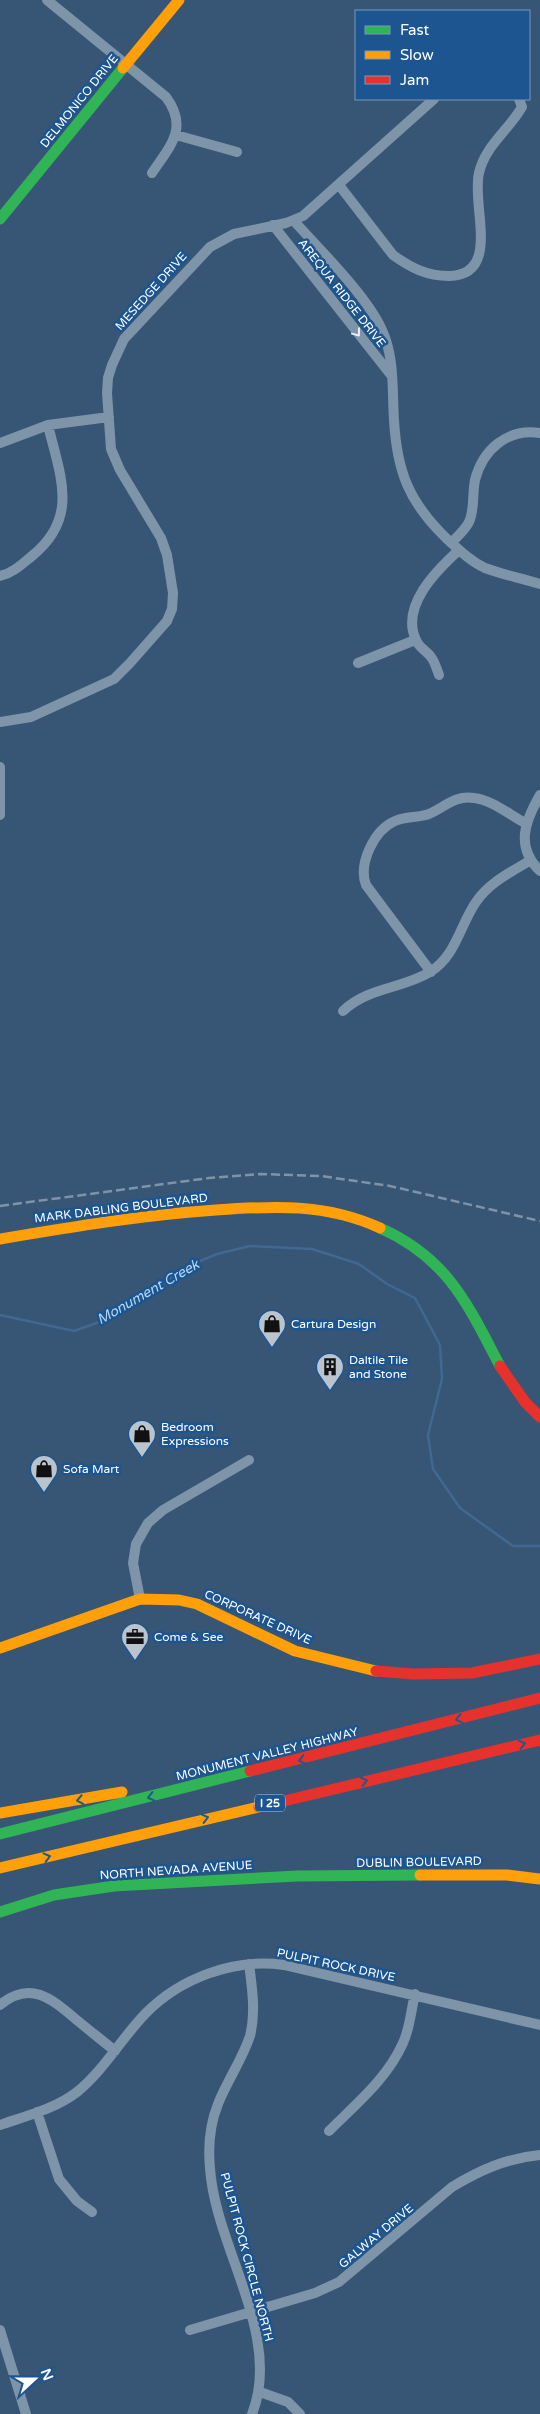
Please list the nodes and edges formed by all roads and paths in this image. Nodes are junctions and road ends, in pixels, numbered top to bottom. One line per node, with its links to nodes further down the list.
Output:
1 (47, 0): 3 (street)
2 (179, 0): 3 (main road, DELMONICO DRIVE)
3 (126, 65): 6 (street); 10 (main road, DELMONICO DRIVE)
4 (433, 100): 9 (street, MESEDGE DRIVE)
5 (521, 103): 9 (street)
6 (176, 135): 7 (street); 8 (street)
7 (237, 152)
8 (152, 173)
9 (339, 185): 11 (street, MESEDGE DRIVE)
10 (0, 219)
11 (294, 221): 12 (street, MESEDGE DRIVE); 13 (street, AREQUA RIDGE DRIVE)
12 (274, 225): 13 (street, AREQUA RIDGE DRIVE, one-way to 13); 14 (street, MESEDGE DRIVE)
13 (391, 375): 18 (street, AREQUA RIDGE DRIVE)
14 (109, 417): 15 (street); 24 (street, MESEDGE DRIVE)
15 (48, 425): 17 (street); 19 (street)
16 (540, 433): 18 (street)
17 (0, 443)
18 (455, 546): 20 (street, AREQUA RIDGE DRIVE); 21 (street)
19 (0, 576)
20 (540, 584)
21 (415, 640): 22 (street); 23 (street)
22 (358, 663)
23 (439, 675)
24 (0, 722)
25 (0, 767): 27 (street)
26 (540, 795): 28 (street)
27 (0, 815)
28 (525, 823): 29 (street); 31 (street)
29 (531, 860): 30 (street); 31 (street)
30 (540, 871)
31 (430, 972): 32 (street)
32 (343, 1011)
33 (0, 1239): 34 (main road, MARK DABLING BOULEVARD)
34 (540, 1416)
35 (249, 1460): 36 (street)
36 (140, 1599): 37 (main road, CORPORATE DRIVE); 38 (main road, CORPORATE DRIVE)
37 (0, 1648)
38 (540, 1659)
39 (540, 1698): 41 (main road, MONUMENT VALLEY HIGHWAY, one-way to 41)
40 (540, 1740): 44 (main road, I 25, one-way to 40)
41 (283, 1764): 42 (main road, one-way to 42); 43 (main road, MONUMENT VALLEY HIGHWAY, one-way to 43)
42 (0, 1813)
43 (0, 1834)
44 (0, 1868)
45 (297, 1876): 46 (main road, DUBLIN BOULEVARD); 47 (main road, NORTH NEVADA AVENUE)
46 (540, 1879)
47 (0, 1912)
48 (249, 1964): 49 (street, PULPIT ROCK DRIVE); 52 (street, PULPIT ROCK DRIVE); 58 (street, PULPIT ROCK CIRCLE NORTH)
49 (415, 1994): 51 (street, PULPIT ROCK DRIVE); 55 (street)
50 (0, 2005): 52 (street)
51 (540, 2025)
52 (115, 2051): 53 (street, PULPIT ROCK DRIVE)
53 (37, 2112): 54 (street, PULPIT ROCK DRIVE); 57 (street)
54 (0, 2125)
55 (329, 2131)
56 (540, 2155): 58 (street, GALWAY DRIVE)
57 (92, 2212)
58 (249, 2312): 60 (street, GALWAY DRIVE); 61 (street, PULPIT ROCK CIRCLE NORTH)
59 (0, 2330): 62 (street)
60 (190, 2330)
61 (260, 2392): 63 (street, PULPIT ROCK CIRCLE NORTH); 64 (street)
62 (26, 2414)
63 (252, 2414)
64 (300, 2414)

